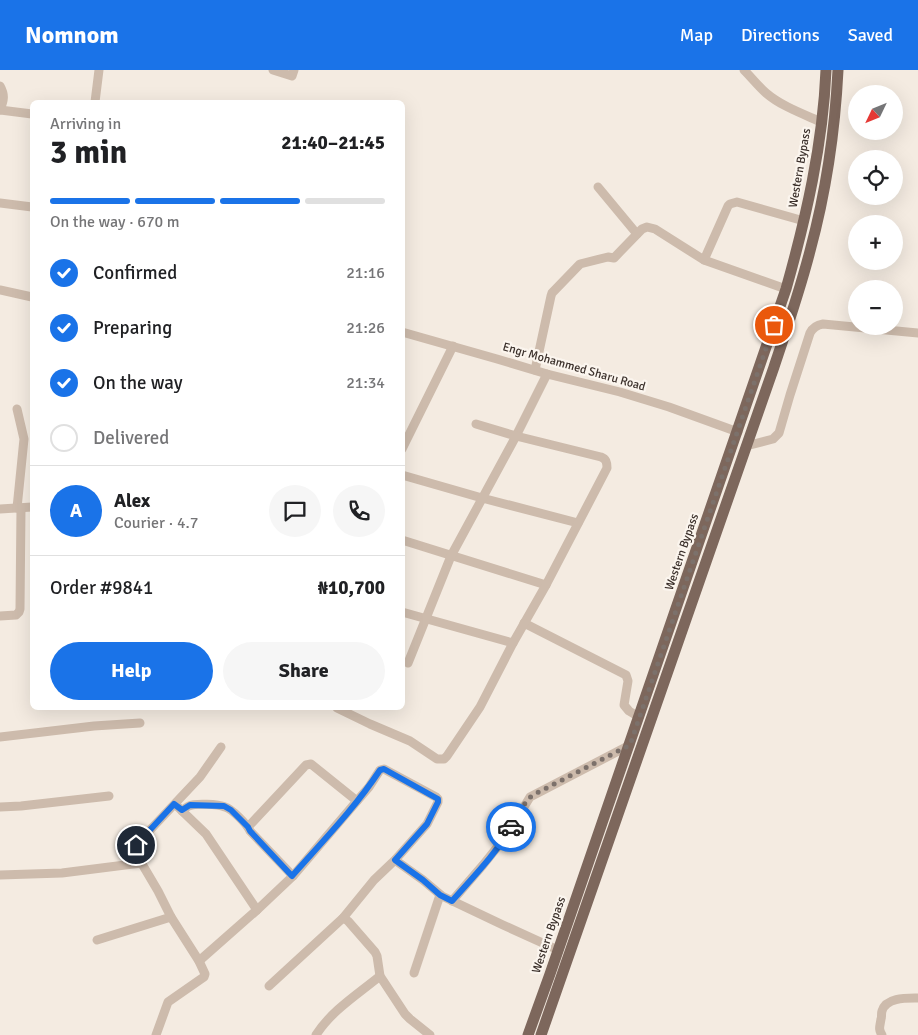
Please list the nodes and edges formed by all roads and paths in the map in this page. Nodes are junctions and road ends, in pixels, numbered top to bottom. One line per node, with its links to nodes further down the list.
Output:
1 (99, 70): 7 (street)
2 (273, 70): 3 (street)
3 (294, 70)
4 (828, 70): 10 (main road, Western Bypass); 30 (main road, Western Bypass)
5 (750, 72): 10 (street)
6 (0, 86): 8 (street)
7 (95, 100)
8 (0, 110): 9 (street)
9 (30, 114)
10 (821, 122): 14 (main road, Western Bypass)
11 (598, 187): 15 (street)
12 (0, 203): 13 (street)
13 (30, 207)
14 (804, 221): 16 (street); 17 (main road, Western Bypass)
15 (638, 234): 16 (street); 23 (street)
16 (704, 260): 17 (street)
17 (786, 289): 27 (main road, Western Bypass)
18 (0, 290): 19 (street)
19 (30, 297)
20 (405, 333): 22 (street, Engr Mohammed Sharu Road)
21 (918, 333): 30 (street)
22 (453, 346): 23 (street, Engr Mohammed Sharu Road); 29 (street)
23 (535, 370): 24 (street, Engr Mohammed Sharu Road)
24 (547, 374): 27 (street, Engr Mohammed Sharu Road); 28 (street)
25 (17, 408): 34 (street)
26 (476, 424): 28 (street)
27 (738, 432): 47 (main road, Western Bypass)
28 (516, 436): 32 (street); 36 (street)
29 (405, 443)
30 (746, 446): 78 (main road, Western Bypass)
31 (405, 476): 32 (street)
32 (482, 498): 36 (street); 38 (street)
33 (30, 507): 34 (street)
34 (19, 508): 35 (street); 41 (street)
35 (0, 509)
36 (578, 523): 39 (street)
37 (405, 541): 38 (street)
38 (451, 556): 39 (street); 42 (street)
39 (546, 585): 43 (street)
40 (405, 613): 42 (street)
41 (0, 616)
42 (425, 619): 44 (street); 45 (street)
43 (524, 623): 44 (street); 47 (street)
44 (513, 643): 46 (street)
45 (408, 663)
46 (341, 710)
47 (639, 717): 50 (main road, Western Bypass)
48 (140, 723): 49 (street)
49 (0, 737)
50 (630, 745): 63 (street); 68 (main road, Western Bypass)
51 (221, 747): 54 (street)
52 (109, 796): 55 (street)
53 (357, 801): 57 (street); 58 (street); 61 (street)
54 (174, 804): 56 (street); 59 (street)
55 (0, 806)
56 (182, 810): 57 (street); 64 (street)
57 (248, 827): 61 (street)
58 (395, 860): 62 (street); 66 (street)
59 (141, 864): 60 (street); 65 (street)
60 (0, 875)
61 (292, 876): 64 (street)
62 (440, 895): 63 (street); 70 (street)
63 (452, 901): 68 (street)
64 (258, 910): 69 (street)
65 (171, 917): 67 (street); 69 (street)
66 (343, 918): 71 (street); 72 (street)
67 (97, 940)
68 (558, 950): 77 (main road, Western Bypass)
69 (199, 961): 74 (street)
70 (414, 973)
71 (380, 976): 75 (street); 76 (street)
72 (269, 986)
73 (918, 998): 79 (street)
74 (156, 1035)
75 (316, 1035)
76 (430, 1035)
77 (528, 1035)
78 (541, 1035)
79 (882, 1035)

